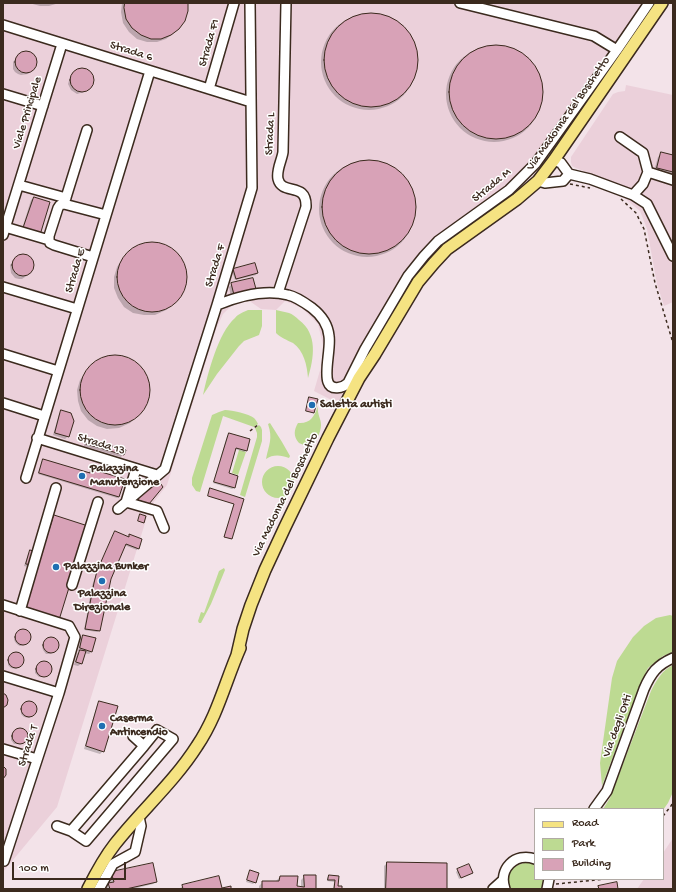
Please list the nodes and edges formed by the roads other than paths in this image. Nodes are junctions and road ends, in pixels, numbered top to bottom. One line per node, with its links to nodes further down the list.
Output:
1 (234, 3): 11 (street, Strada F1)
2 (250, 3): 13 (street, Strada F)
3 (286, 3): 31 (street, Strada L)
4 (460, 3): 9 (street)
5 (649, 3): 9 (street, Strada M)
6 (662, 3): 17 (main road, Via Madonna del Boschetto)
7 (3, 25): 8 (street, Strada 6)
8 (62, 44): 10 (street, Strada 6); 14 (street, Viale Principale)
9 (618, 50): 31 (street, Strada M)
10 (150, 71): 11 (street, Strada 6); 25 (street, Strada E)
11 (209, 89): 13 (street, Strada 6)
12 (3, 94): 14 (street)
13 (251, 102): 32 (street, Strada F)
14 (43, 106): 22 (street, Viale Principale)
15 (87, 130): 24 (street)
16 (620, 137): 18 (street)
17 (554, 160): 19 (street); 21 (main road, Via Madonna del Boschetto)
18 (648, 172): 20 (street); 23 (street)
19 (566, 177): 21 (street); 23 (street)
20 (673, 180)
21 (538, 181): 58 (main road, Via Madonna del Boschetto)
22 (19, 185): 24 (street); 26 (street, Viale Principale)
23 (633, 195): 28 (street)
24 (65, 201): 25 (street); 27 (street)
25 (106, 215): 29 (street, Strada E)
26 (4, 232): 27 (street)
27 (49, 240): 29 (street)
28 (673, 256)
29 (93, 257): 33 (street, Strada E)
30 (3, 287): 33 (street)
31 (278, 293): 32 (street)
32 (217, 305): 40 (street, Strada F)
33 (77, 309): 35 (street, Strada E)
34 (3, 354): 35 (street)
35 (58, 371): 37 (street, Strada E)
36 (3, 403): 37 (street)
37 (44, 416): 38 (street, Strada E)
38 (38, 438): 39 (street, Strada 13); 41 (street, Strada E)
39 (136, 469): 40 (street, Strada 13); 44 (street)
40 (157, 475): 44 (street, Strada F)
41 (26, 478)
42 (56, 488): 49 (street)
43 (98, 502): 47 (street)
44 (126, 502): 45 (street, Strada F); 46 (street)
45 (118, 509)
46 (164, 528)
47 (72, 585)
48 (3, 605): 49 (street)
49 (20, 610): 52 (street, Strada T)
50 (673, 658): 57 (street, Via degli Orti)
51 (3, 676): 52 (street)
52 (59, 692): 56 (street, Strada T)
53 (133, 736): 54 (street)
54 (144, 746): 60 (street); 60 (street)
55 (3, 749): 56 (street)
56 (37, 759): 62 (street, Strada T)
57 (595, 808)
58 (139, 817): 64 (main road, Via Madonna del Boschetto); 65 (street)
59 (57, 826): 60 (street)
60 (71, 831)
61 (532, 856): 63 (street)
62 (4, 861)
63 (504, 884): 66 (street)
64 (88, 889)
65 (99, 889)
66 (493, 889)

